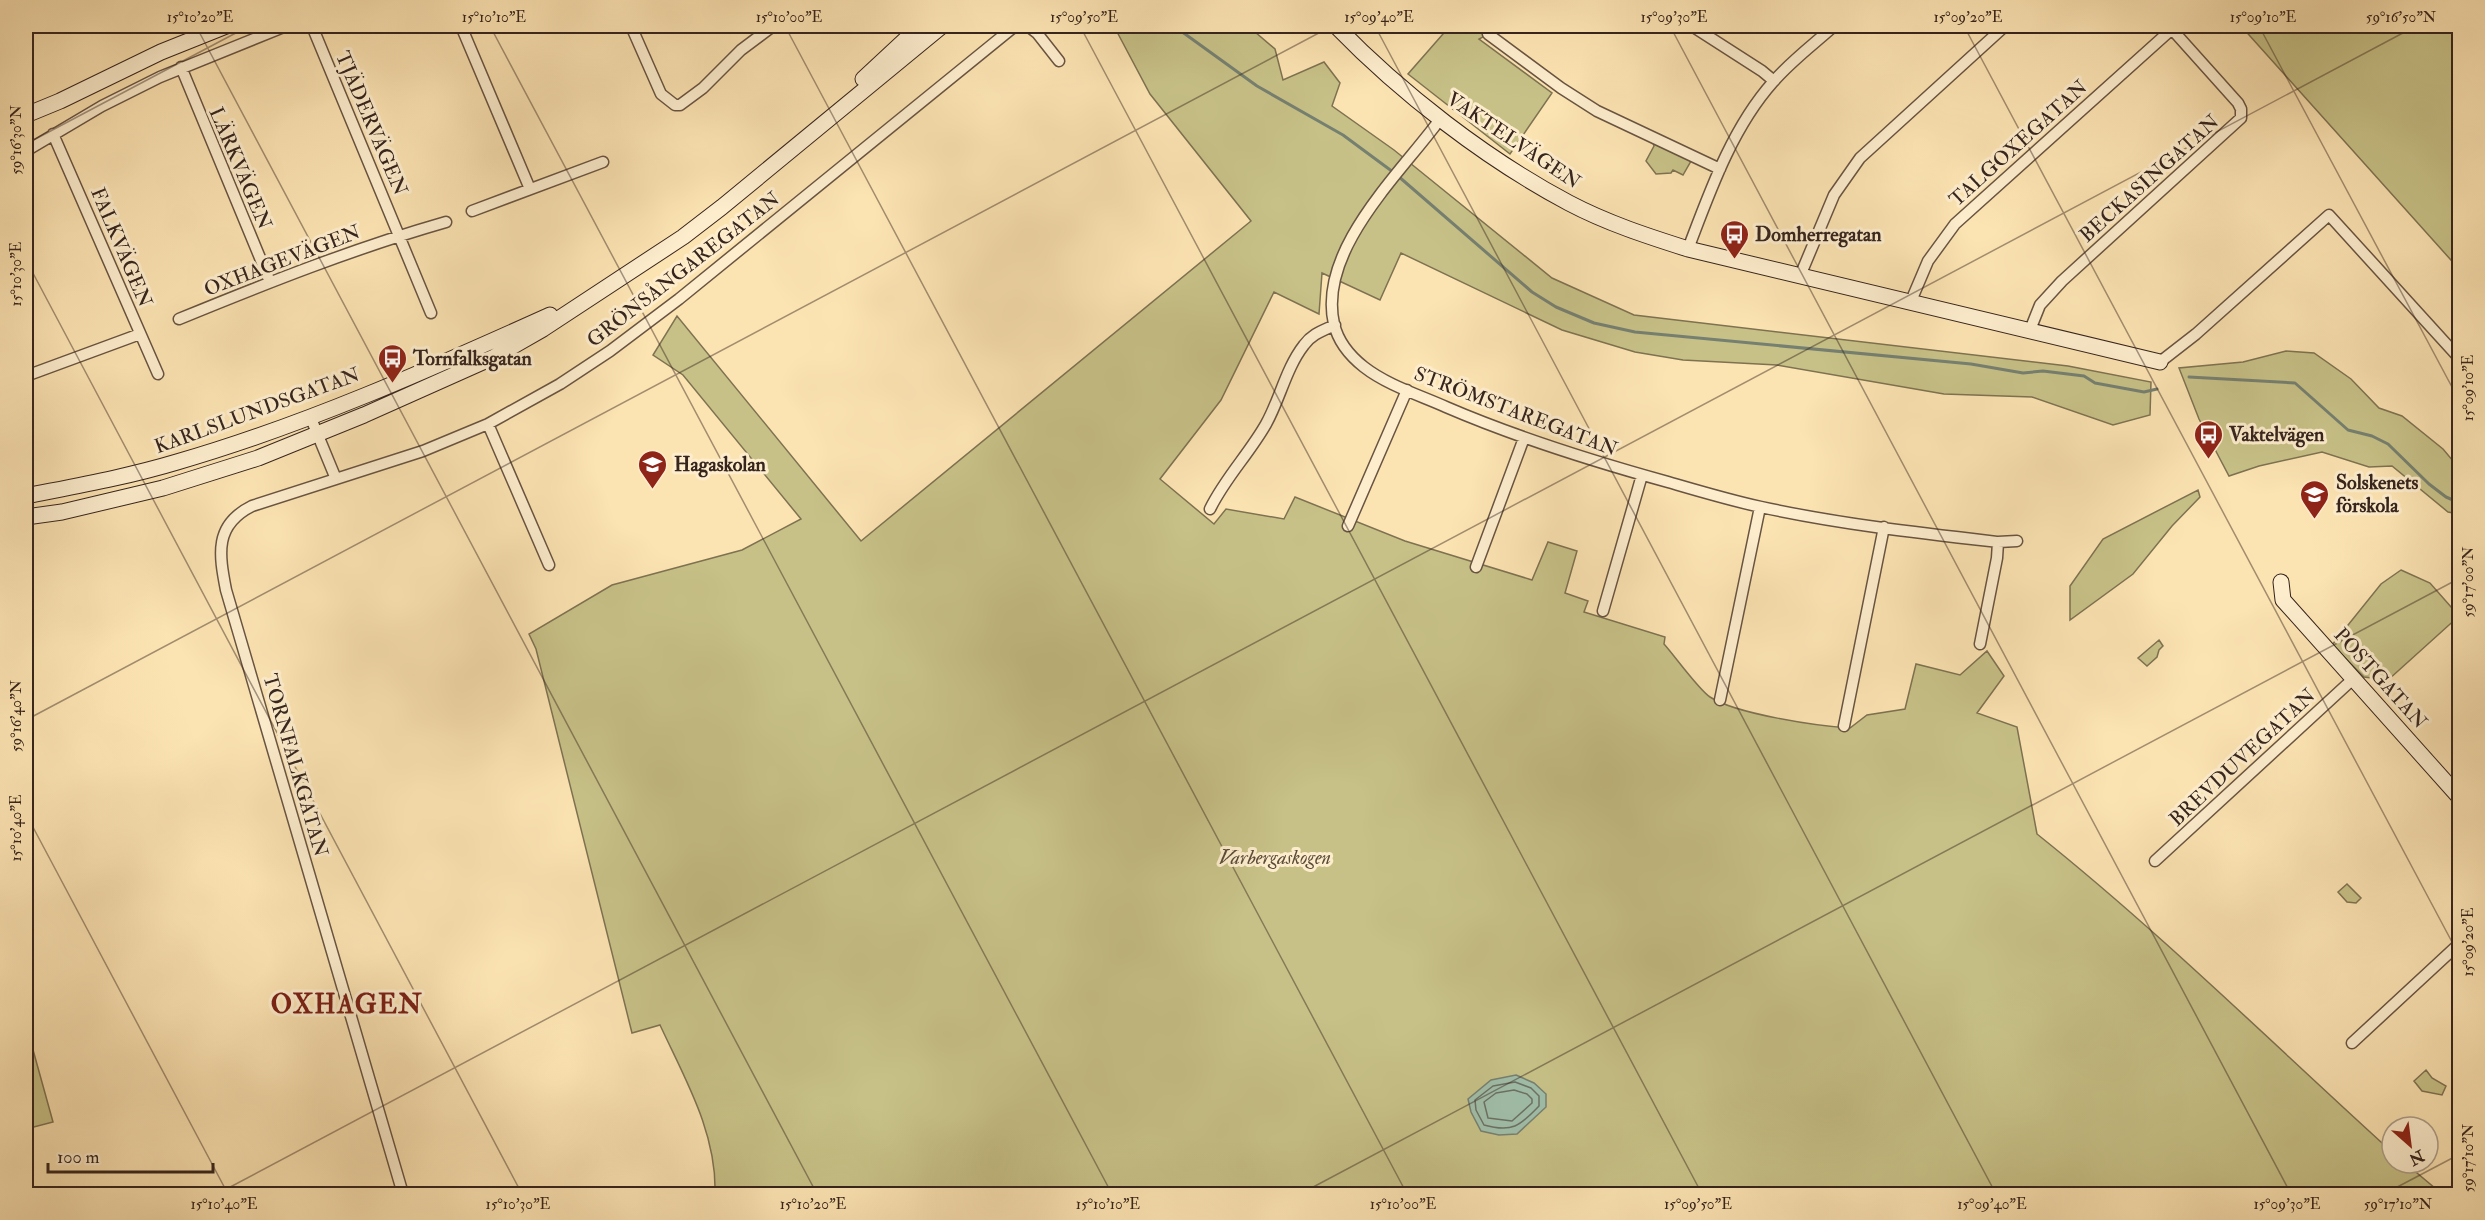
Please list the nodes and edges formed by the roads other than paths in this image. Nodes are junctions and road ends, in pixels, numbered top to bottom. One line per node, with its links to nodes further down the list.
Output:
1 (226, 26): 20 (main road)
2 (286, 26): 18 (street)
3 (312, 26): 30 (street, TJÄDERVÄGEN)
4 (461, 26): 27 (street)
5 (631, 26): 6 (street)
6 (773, 26)
7 (920, 26): 26 (main road, KARLSLUNDSGATAN)
8 (942, 26): 26 (main road, KARLSLUNDSGATAN)
9 (1015, 26): 47 (street, GRÖNSÅNGAREGATAN)
10 (1028, 26): 17 (street)
11 (1336, 26): 21 (main road, VAKTELVÄGEN)
12 (1692, 26): 19 (street)
13 (1834, 26): 19 (street)
14 (2005, 26): 32 (street)
15 (2170, 27): 35 (street, TALGOXEGATAN); 39 (street, BECKASINGATAN)
16 (1488, 34): 25 (street)
17 (1059, 62)
18 (181, 68): 22 (street); 33 (street, LÄRKVÄGEN)
19 (1774, 81): 25 (street)
20 (26, 115)
21 (1441, 118): 31 (main road, VAKTELVÄGEN); 38 (street, STRÖMSTAREGATAN)
22 (53, 134): 23 (street); 40 (street, FALKVÄGEN)
23 (26, 151)
24 (603, 162): 27 (street)
25 (1720, 169): 31 (street)
26 (765, 171): 34 (main road, KARLSLUNDSGATAN)
27 (530, 189): 28 (street)
28 (472, 211)
29 (446, 222): 30 (street, OXHAGEVÄGEN)
30 (398, 235): 33 (street, OXHAGEVÄGEN); 36 (street)
31 (1688, 249): 32 (main road, VAKTELVÄGEN)
32 (1800, 276): 35 (main road, VAKTELVÄGEN)
33 (270, 282): 37 (street, OXHAGEVÄGEN)
34 (593, 296): 46 (main road, KARLSLUNDSGATAN); 48 (main road, KARLSLUNDSGATAN)
35 (1911, 301): 39 (main road, VAKTELVÄGEN)
36 (431, 313)
37 (179, 319)
38 (1335, 325): 45 (street, STRÖMSTAREGATAN); 54 (street)
39 (2030, 330): 42 (main road, VAKTELVÄGEN)
40 (140, 334): 43 (street, FALKVÄGEN); 44 (street)
41 (2460, 359): 42 (street, VAKTELVÄGEN)
42 (2160, 362)
43 (158, 374)
44 (26, 376)
45 (1407, 390): 49 (street, STRÖMSTAREGATAN); 56 (street)
46 (310, 416): 48 (street); 52 (main road, KARLSLUNDSGATAN)
47 (488, 424): 51 (street, GRÖNSÅNGAREGATAN); 60 (street)
48 (318, 435): 51 (street); 55 (main road, KARLSLUNDSGATAN)
49 (1524, 438): 50 (street, STRÖMSTAREGATAN); 61 (street)
50 (1642, 475): 53 (street, STRÖMSTAREGATAN); 63 (street)
51 (336, 479): 72 (street, TORNFALKGATAN)
52 (26, 496)
53 (1760, 507): 57 (street, STRÖMSTAREGATAN); 66 (street)
54 (1210, 509)
55 (26, 517)
56 (1348, 526)
57 (1884, 527): 59 (street, STRÖMSTAREGATAN); 67 (street)
58 (2017, 541): 59 (street, STRÖMSTAREGATAN)
59 (1998, 542): 64 (street)
60 (549, 565)
61 (1476, 567)
62 (2281, 582): 65 (main road, POSTGATAN)
63 (1603, 611)
64 (1980, 644)
65 (2353, 679): 68 (main road, POSTGATAN); 69 (street, BREVDUVEGATAN)
66 (1720, 700)
67 (1844, 726)
68 (2457, 790)
69 (2155, 861)
70 (2460, 943): 71 (street)
71 (2352, 1043)
72 (403, 1194)

